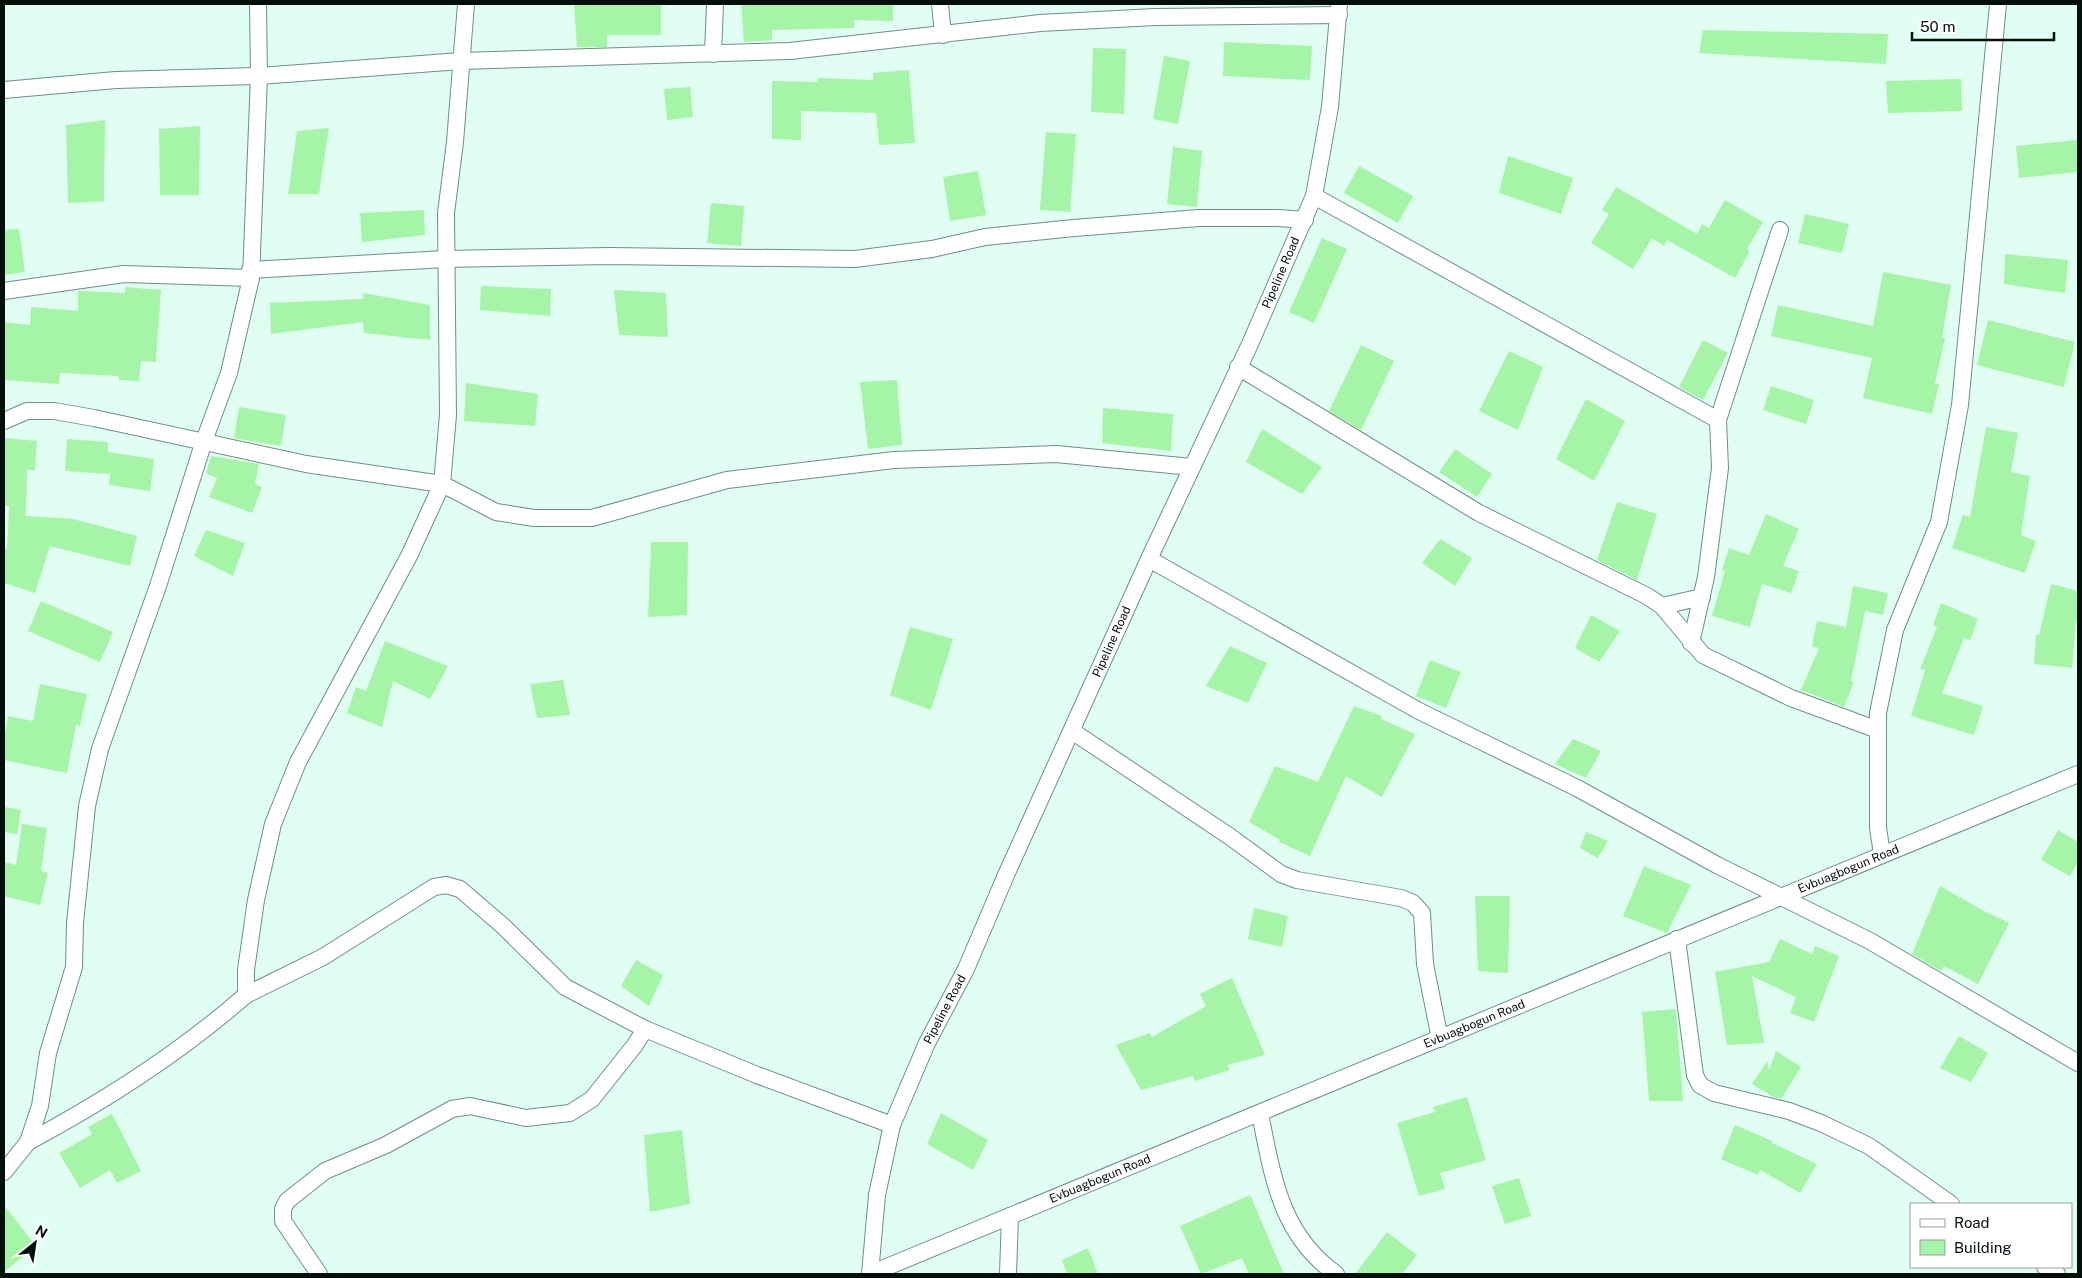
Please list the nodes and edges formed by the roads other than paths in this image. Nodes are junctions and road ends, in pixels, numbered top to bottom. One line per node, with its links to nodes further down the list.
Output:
1 (258, 4): 10 (street)
2 (466, 4): 9 (street)
3 (715, 4): 8 (street)
4 (940, 4): 7 (street)
5 (1998, 4): 28 (street)
6 (1339, 10): 7 (street); 12 (street, Pipeline Road)
7 (942, 35): 8 (street)
8 (713, 54): 9 (street)
9 (461, 61): 10 (street); 15 (street)
10 (259, 76): 11 (street); 16 (street)
11 (4, 90)
12 (1314, 196): 13 (street, Pipeline Road); 19 (street)
13 (1305, 220): 15 (street); 18 (street, Pipeline Road)
14 (1780, 230): 19 (street)
15 (445, 259): 16 (street); 23 (street)
16 (251, 274): 17 (street); 21 (street)
17 (4, 291)
18 (1238, 366): 22 (street, Pipeline Road); 26 (street)
19 (1718, 420): 25 (street)
20 (4, 421): 21 (street)
21 (204, 441): 23 (street); 40 (street)
22 (1192, 467): 23 (street); 24 (street, Pipeline Road)
23 (442, 484): 34 (street)
24 (1149, 559): 29 (street, Pipeline Road); 32 (street)
25 (1702, 596): 26 (street); 27 (street)
26 (1662, 606): 27 (street)
27 (1691, 643): 28 (street)
28 (1878, 730): 31 (street)
29 (1072, 732): 36 (street); 39 (street, Pipeline Road)
30 (2078, 774): 31 (street, Evbuagbogun Road)
31 (1882, 854): 32 (street, Evbuagbogun Road)
32 (1781, 895): 33 (street, Evbuagbogun Road); 37 (street)
33 (1677, 939): 36 (street, Evbuagbogun Road); 42 (street)
34 (246, 995): 35 (street); 40 (street)
35 (645, 1029): 39 (street); 45 (street)
36 (1440, 1039): 38 (street, Evbuagbogun Road)
37 (2078, 1063)
38 (1260, 1114): 43 (street, Evbuagbogun Road); 44 (street)
39 (892, 1125): 46 (street, Pipeline Road)
40 (28, 1142): 41 (street)
41 (4, 1172)
42 (1950, 1203)
43 (1010, 1216): 46 (street, Evbuagbogun Road); 47 (street)
44 (1319, 1269): 48 (street)
45 (319, 1274)
46 (870, 1274)
47 (1008, 1274)
48 (1336, 1274)

